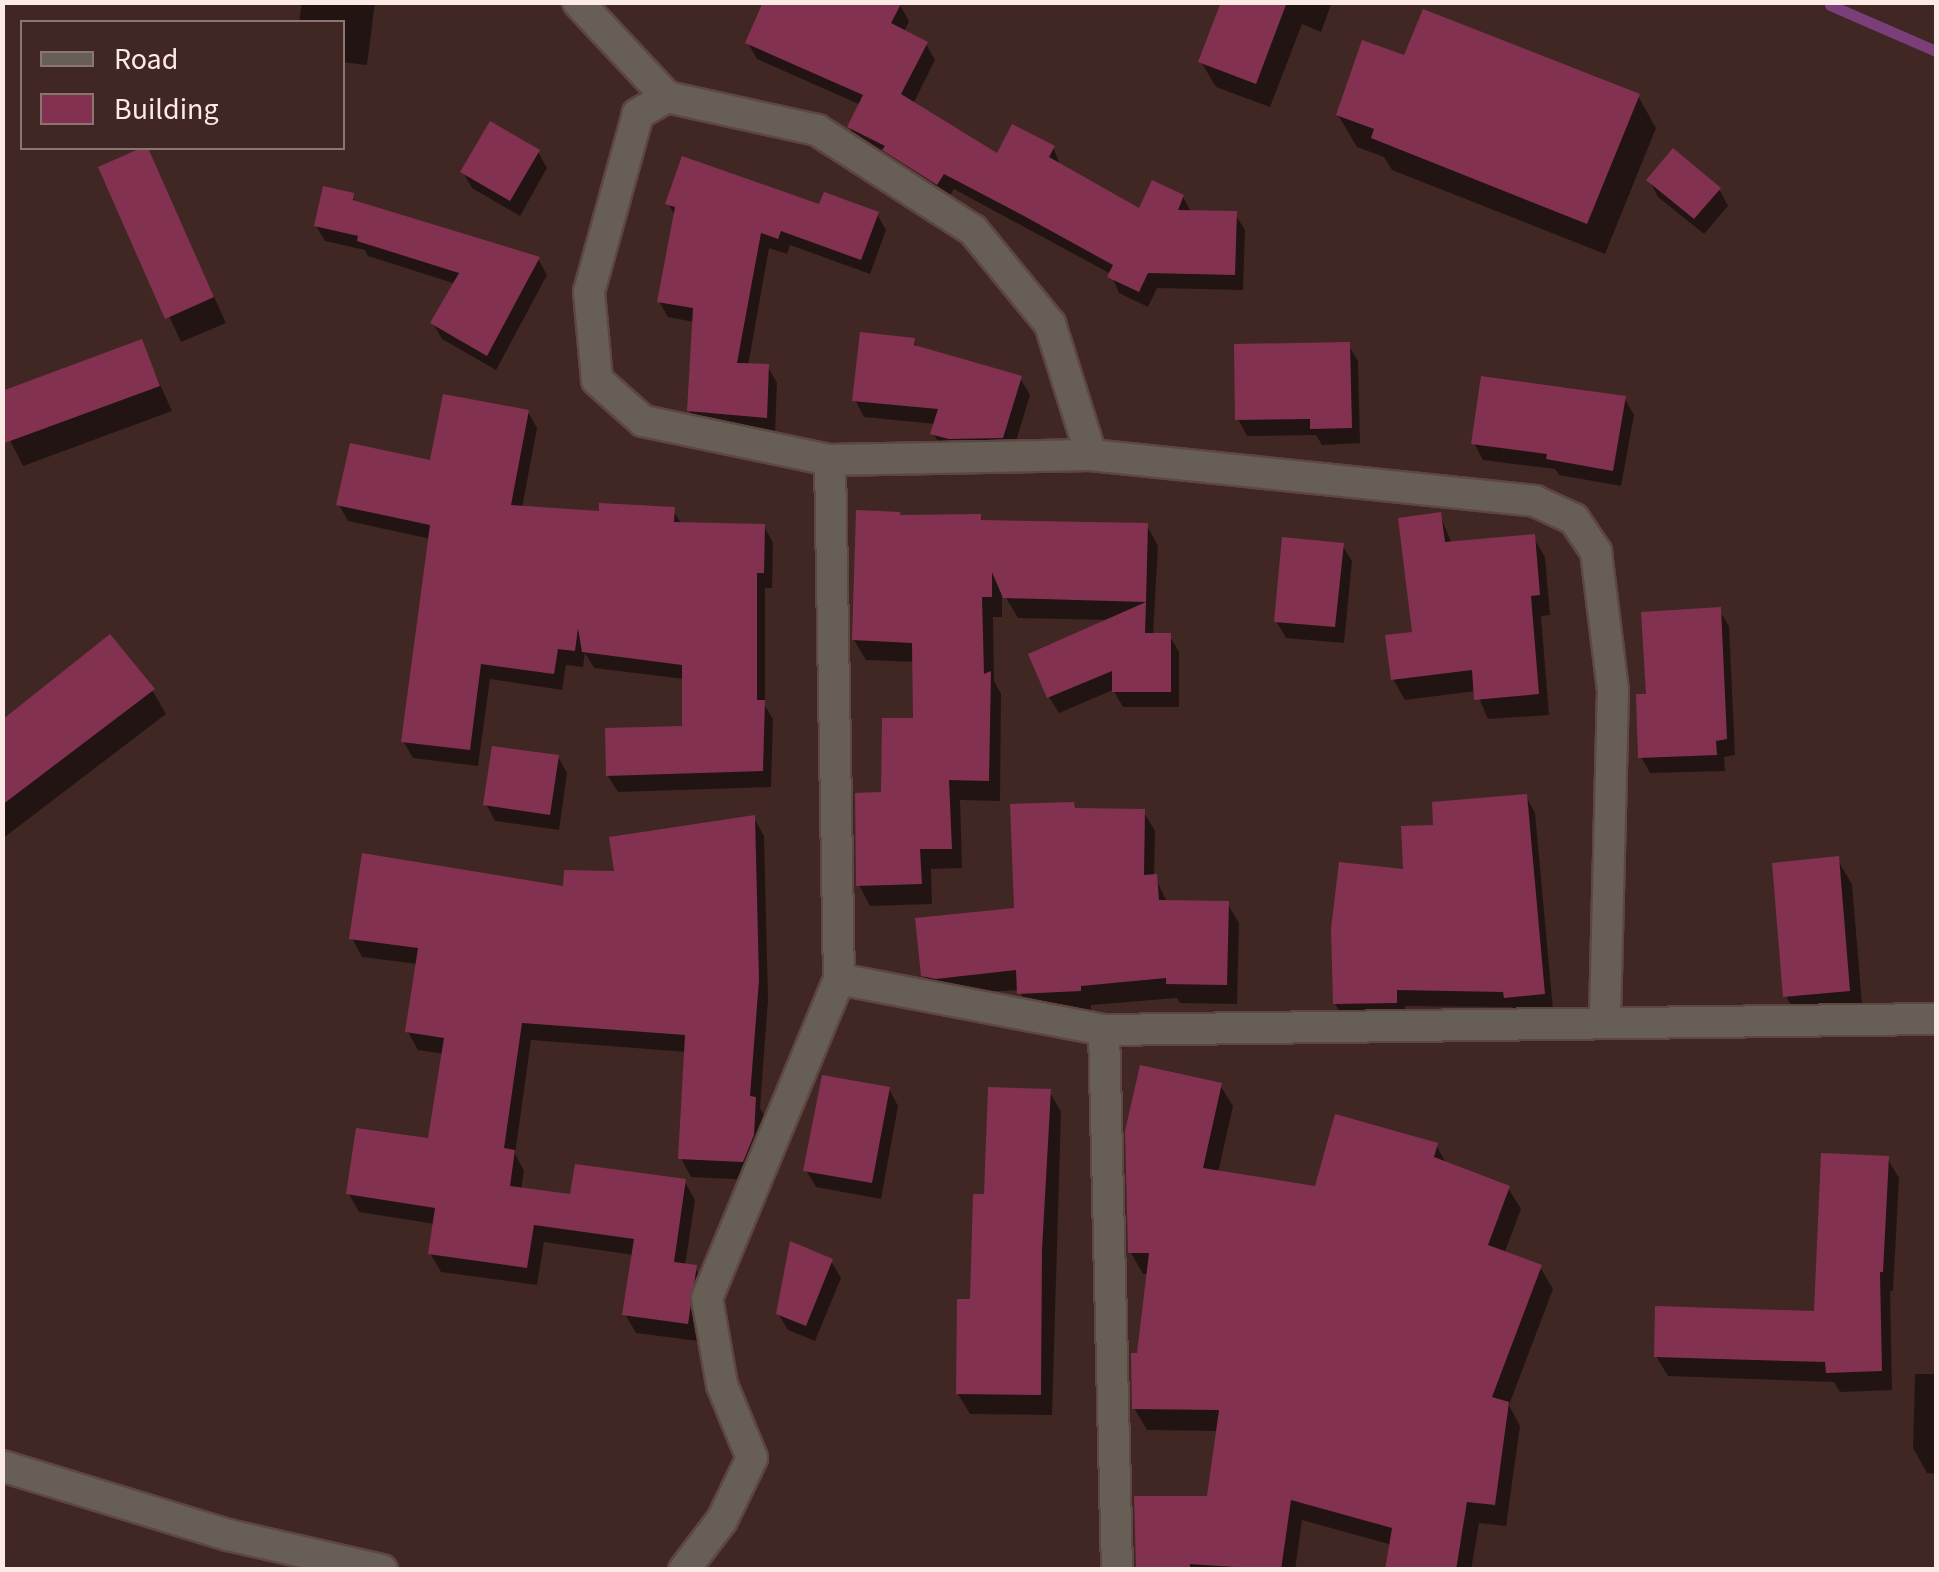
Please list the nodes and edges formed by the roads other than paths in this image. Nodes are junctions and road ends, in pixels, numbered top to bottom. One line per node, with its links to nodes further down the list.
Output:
1 (578, 2): 2 (street)
2 (667, 98): 3 (street); 4 (street)
3 (1091, 454): 4 (street); 7 (street)
4 (830, 460): 5 (street)
5 (839, 979): 8 (street); 11 (street)
6 (1936, 1019): 7 (street)
7 (1605, 1023): 8 (street)
8 (1104, 1030): 12 (street)
9 (2, 1466): 10 (street)
10 (382, 1570)
11 (684, 1570)
12 (1117, 1570)

